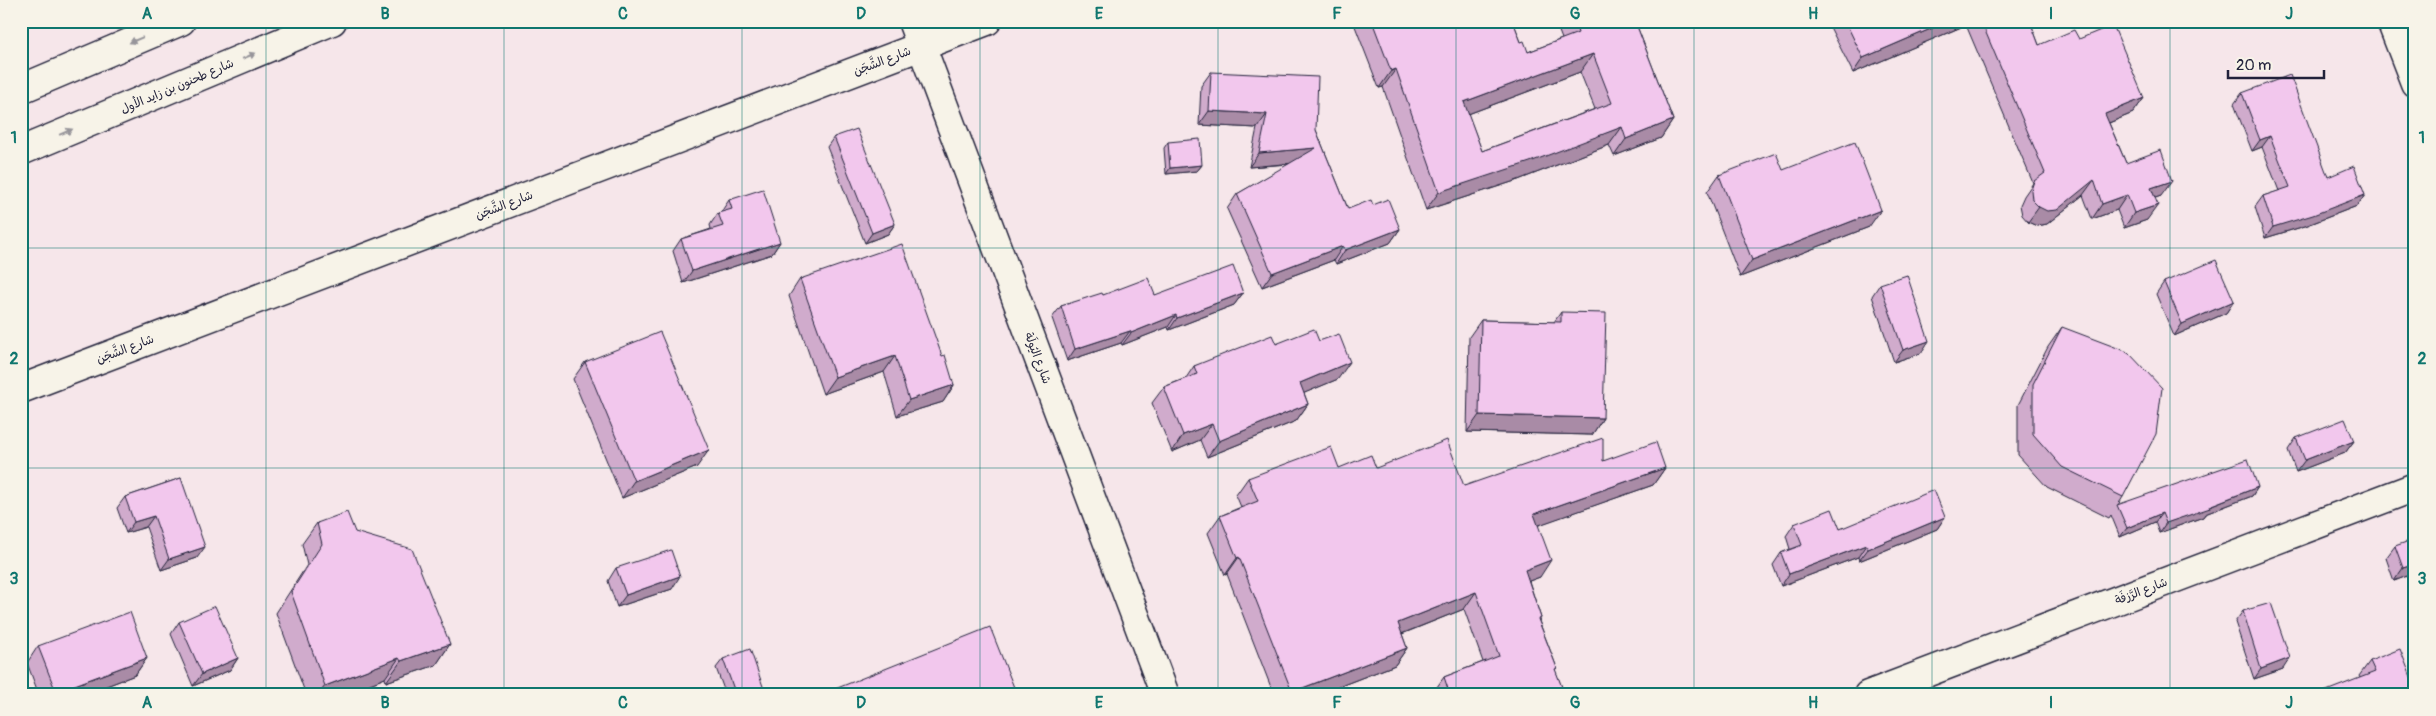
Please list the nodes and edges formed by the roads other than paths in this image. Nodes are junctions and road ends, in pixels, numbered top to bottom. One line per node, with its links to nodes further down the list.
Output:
1 (181, 21): 8 (street, one-way to 8)
2 (332, 21): 9 (street, شارع طحنون بن زايد الأول, one-way to 2)
3 (912, 21): 6 (street, شارع اليُولَة)
4 (986, 21): 6 (street, شارع الشَّجَن)
5 (2391, 21): 7 (street)
6 (921, 46): 10 (street, شارع الشَّجَن); 12 (street, شارع اليُولَة)
7 (2415, 82)
8 (21, 89)
9 (21, 151)
10 (21, 389)
11 (2415, 488): 13 (street, شارع الرَّزفَة)
12 (1165, 695)
13 (1868, 695)

